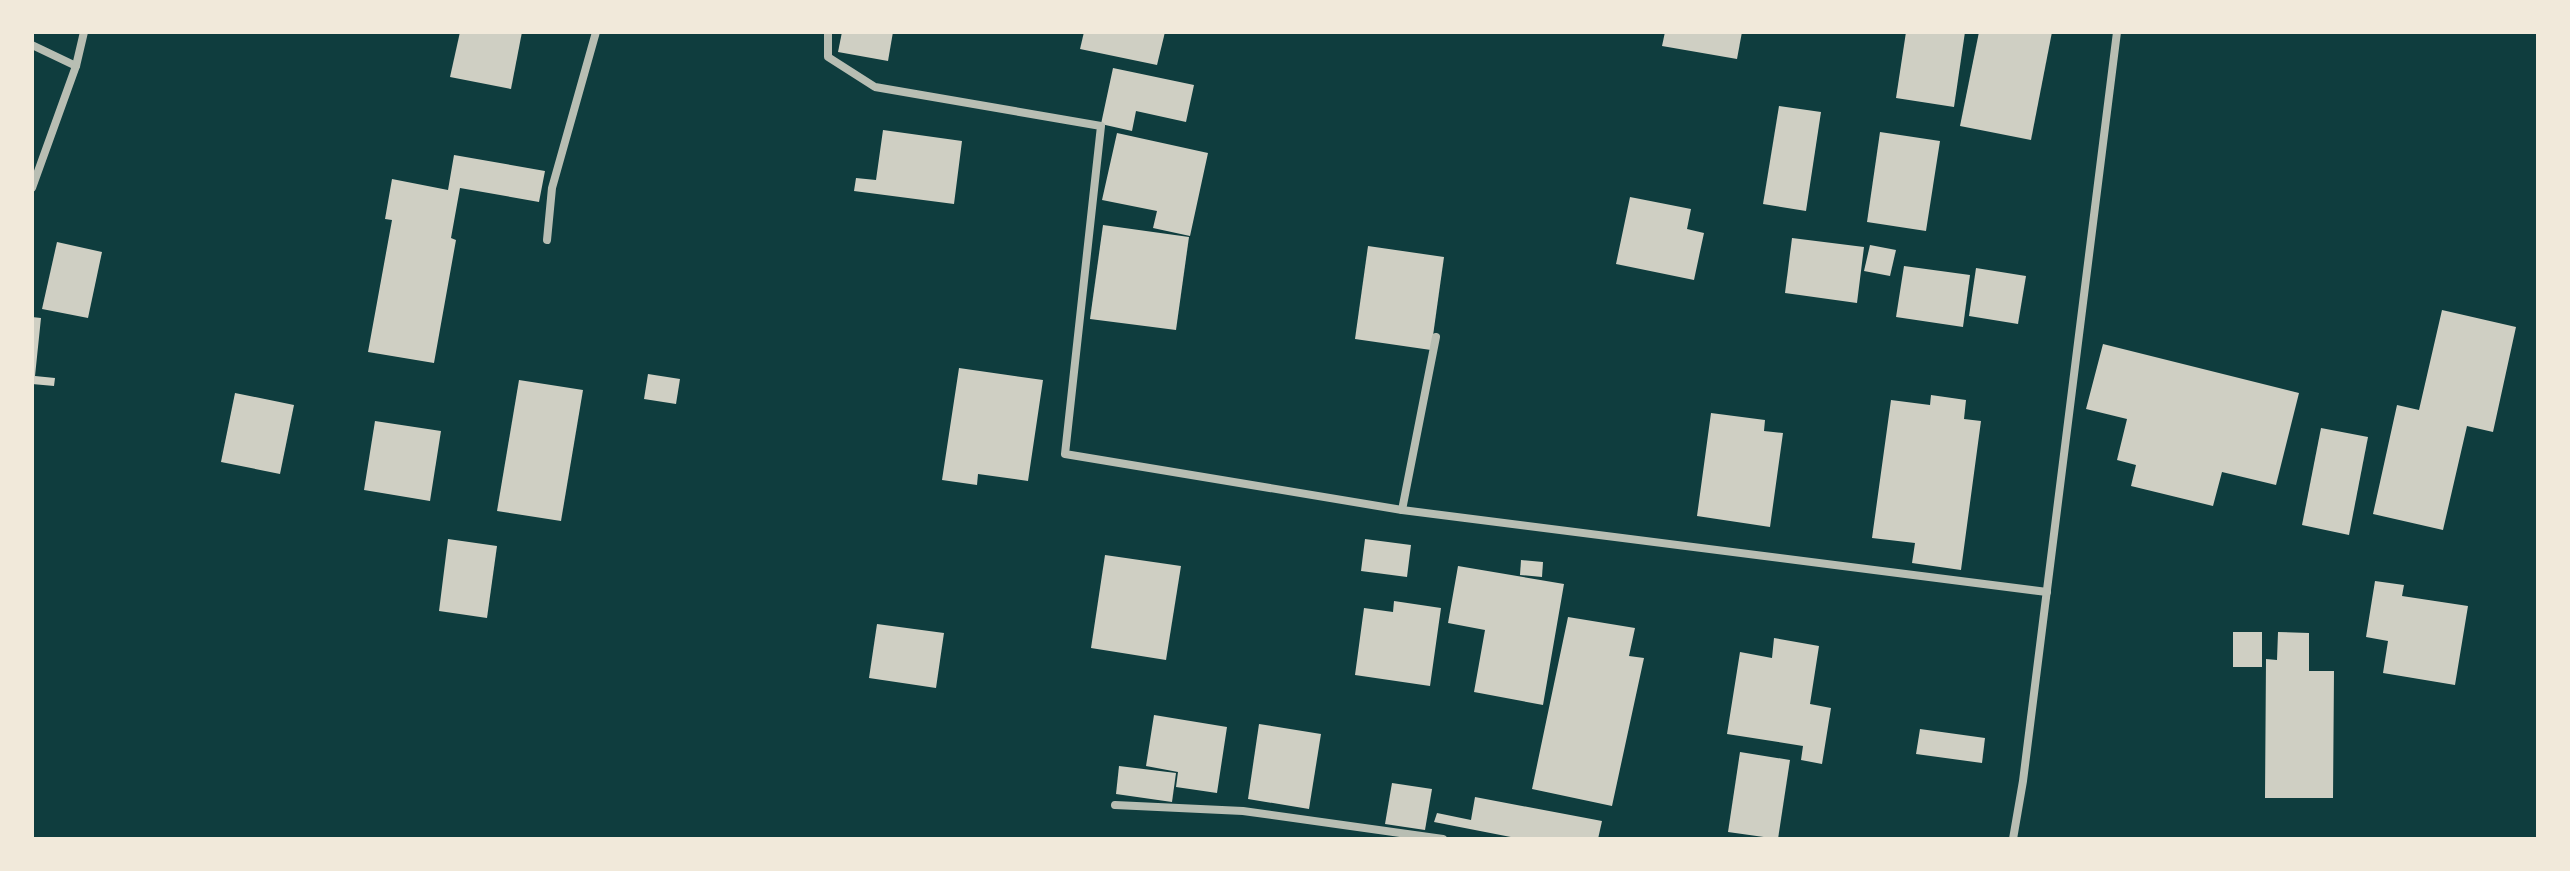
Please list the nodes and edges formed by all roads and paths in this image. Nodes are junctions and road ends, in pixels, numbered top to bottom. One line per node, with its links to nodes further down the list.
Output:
1 (84, 32): 6 (street)
2 (596, 32): 8 (street)
3 (828, 32): 10 (street)
4 (2117, 32): 11 (street)
5 (32, 45): 6 (street)
6 (76, 66): 7 (street)
7 (32, 188)
8 (547, 240)
9 (1436, 337): 10 (street)
10 (1402, 510): 11 (street)
11 (2047, 592): 14 (street)
12 (1115, 805): 13 (street)
13 (1443, 839)
14 (2013, 839)

